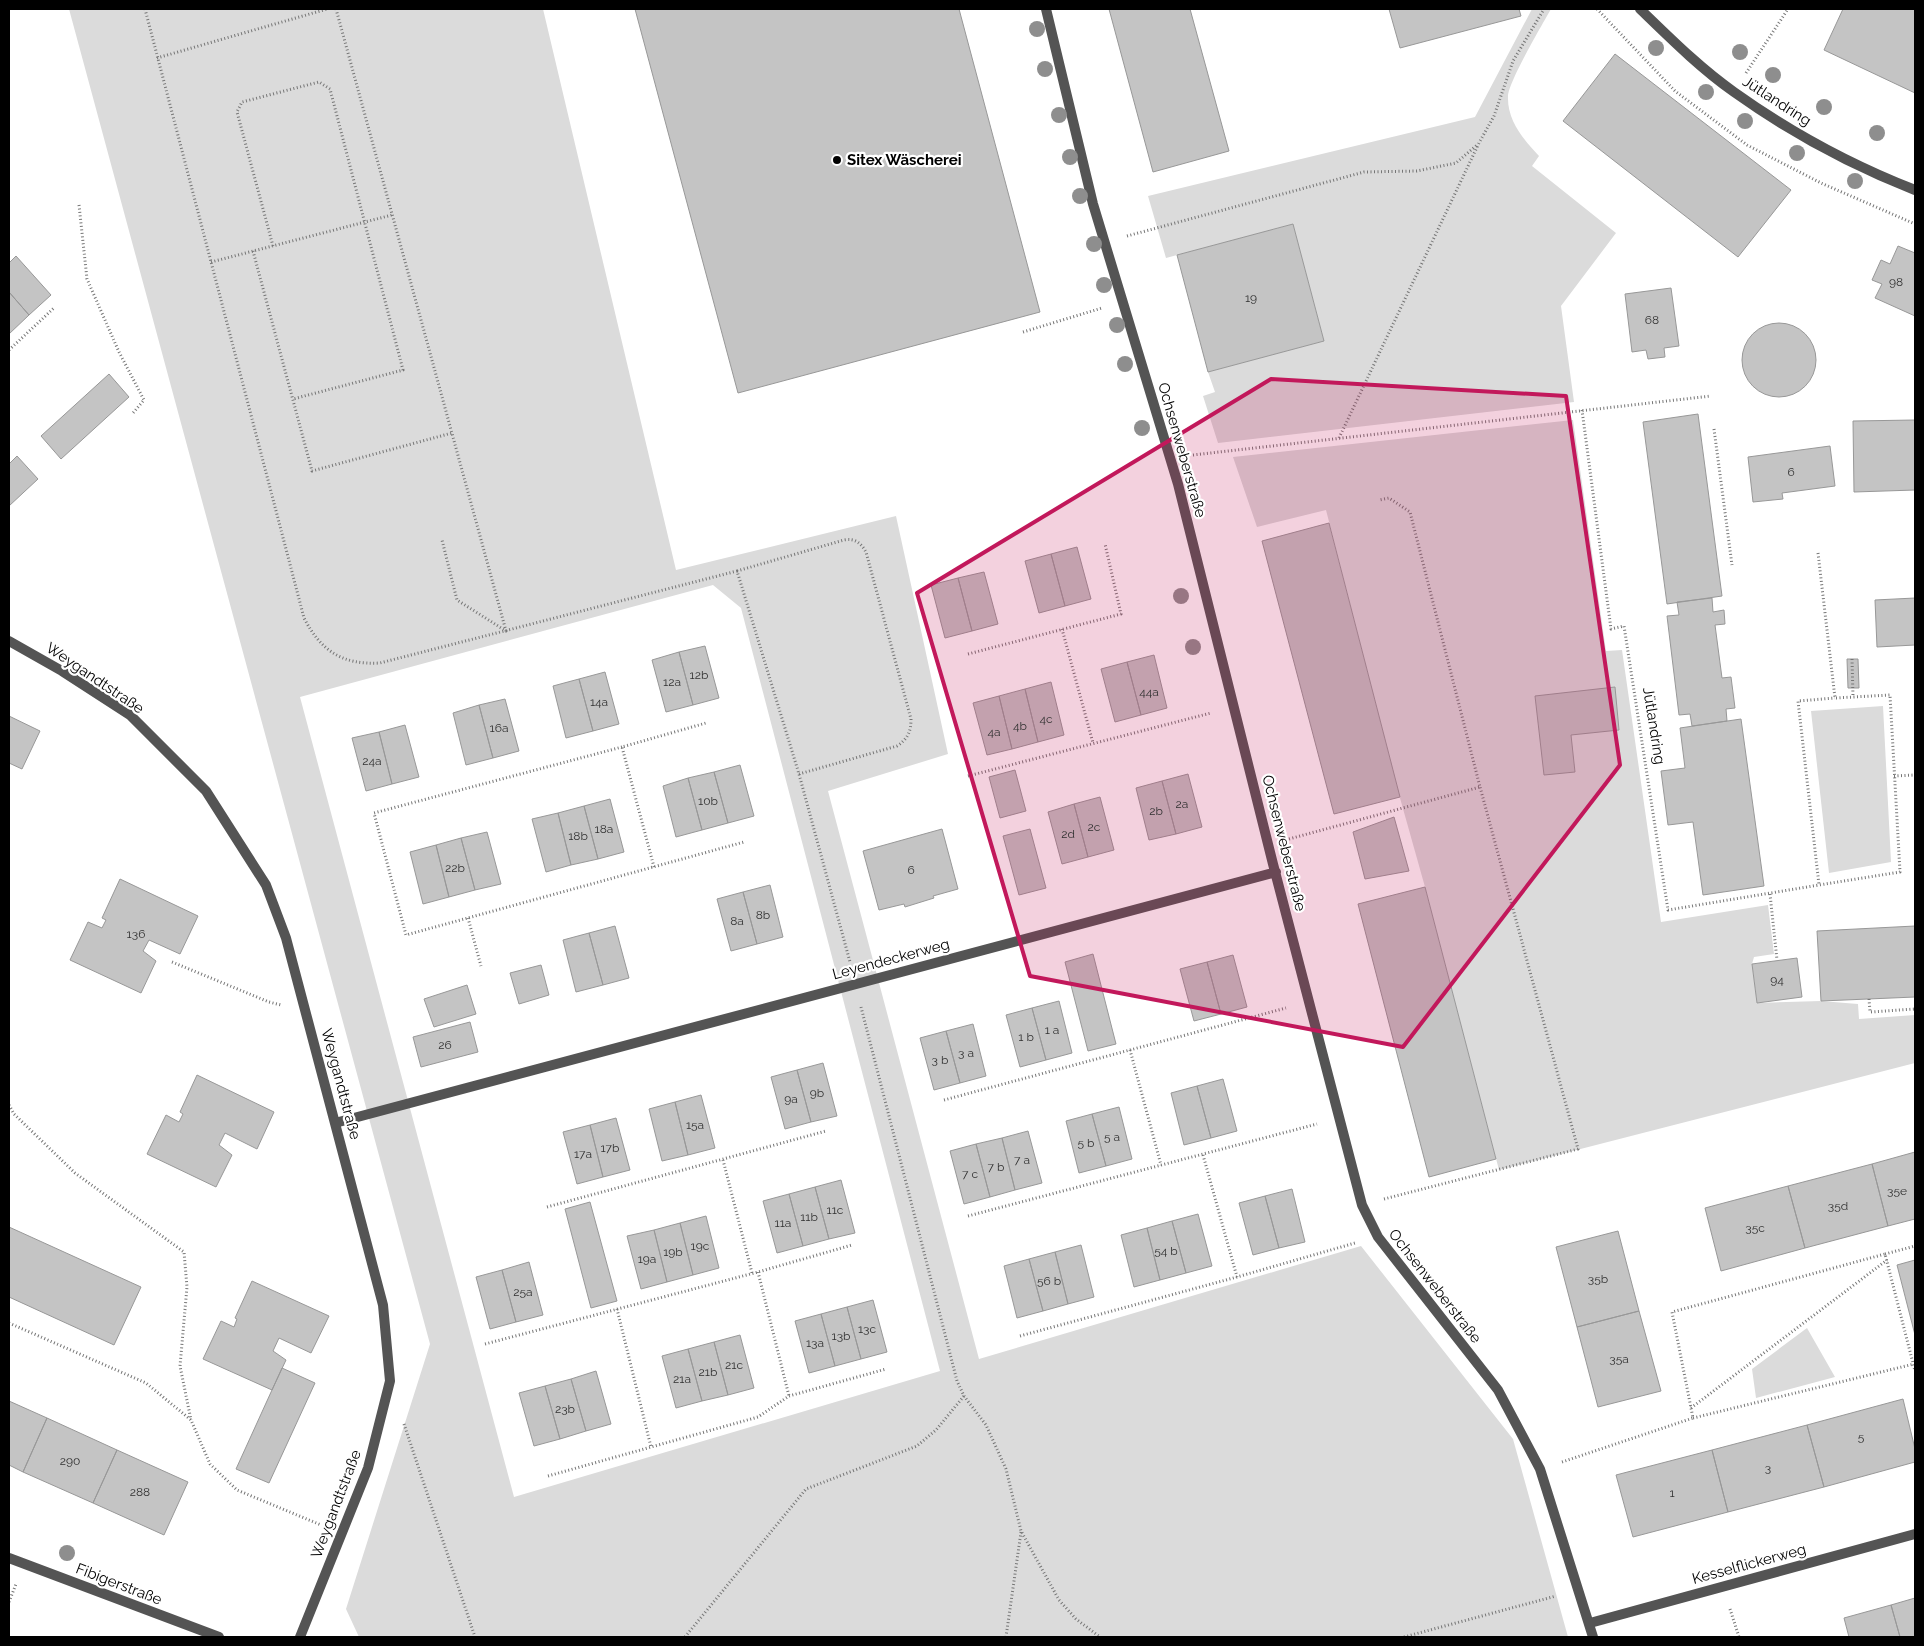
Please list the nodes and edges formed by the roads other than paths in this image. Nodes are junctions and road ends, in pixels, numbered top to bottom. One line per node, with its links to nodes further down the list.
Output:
1 (1046, 9): 5 (street, Ochsenweberstraße)
2 (1640, 9): 3 (street, Jütlandring)
3 (1915, 190)
4 (9, 642): 6 (street, Weygandtstraße)
5 (1276, 872): 6 (street, Leyendeckerweg); 9 (street, Ochsenweberstraße)
6 (335, 1123): 11 (street, Weygandtstraße)
7 (1915, 1534): 9 (street, Kesselflickerweg)
8 (9, 1558): 10 (street, Fibigerstraße)
9 (1590, 1623): 12 (street, Ochsenweberstraße)
10 (219, 1637)
11 (300, 1637)
12 (1593, 1637)

